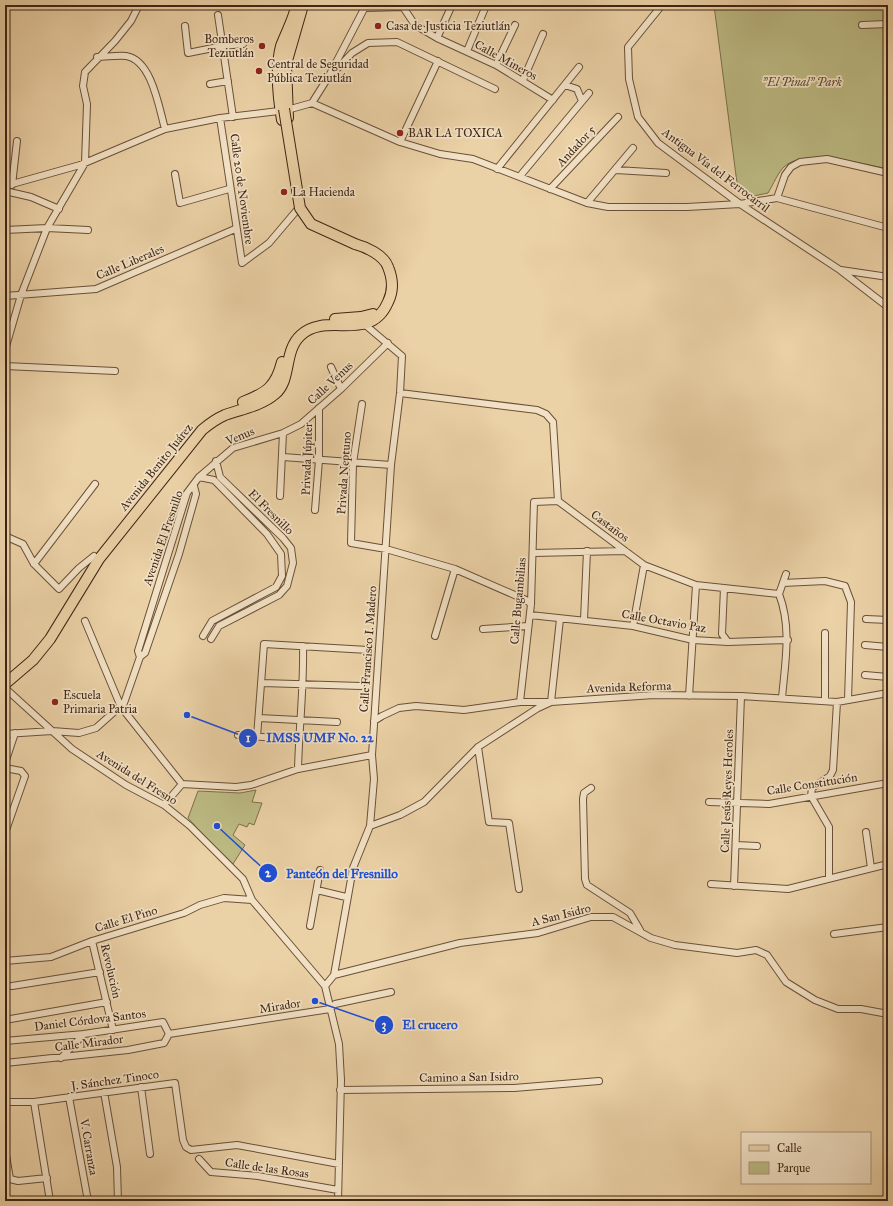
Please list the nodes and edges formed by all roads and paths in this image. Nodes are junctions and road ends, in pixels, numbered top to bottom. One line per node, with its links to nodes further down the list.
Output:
1 (139, 5): 19 (street)
2 (296, 5): 33 (main road)
3 (302, 5): 33 (main road); 63 (main road, Avenida Benito Juárez, bridge)
4 (452, 5): 15 (street)
5 (662, 5): 55 (street, Antigua Vía del Ferrocarril)
6 (365, 6): 7 (street, Calle Mineros); 23 (street)
7 (404, 6): 15 (street, Calle Mineros)
8 (485, 8): 18 (street)
9 (218, 15): 17 (street)
10 (888, 24): 12 (street)
11 (515, 25): 21 (street)
12 (862, 25)
13 (185, 26): 17 (street)
14 (543, 34): 24 (street)
15 (437, 38): 18 (street, Calle Mineros)
16 (242, 44): 17 (street)
17 (223, 46): 25 (street)
18 (467, 51): 21 (street, Calle Mineros)
19 (98, 57): 37 (street); 41 (street)
20 (438, 61): 23 (street); 28 (street); 39 (street)
21 (496, 65): 24 (street, Calle Mineros)
22 (579, 67): 27 (street)
23 (329, 76): 32 (street)
24 (523, 80): 30 (street, Calle Mineros)
25 (228, 81): 26 (street); 34 (street)
26 (210, 84)
27 (565, 85): 30 (street); 31 (street)
28 (495, 89)
29 (589, 94): 31 (street)
30 (553, 100): 42 (street)
31 (582, 101): 47 (street)
32 (312, 103): 33 (street); 39 (street)
33 (284, 110): 34 (street); 57 (main road); 63 (main road)
34 (233, 116): 36 (street)
35 (618, 117): 51 (street, Andador 5)
36 (220, 118): 37 (street); 50 (street, Calle 20 de Noviembre)
37 (165, 130): 41 (street)
38 (16, 141): 48 (street)
39 (400, 142): 42 (street)
40 (633, 148): 43 (street)
41 (85, 163): 48 (street); 56 (street)
42 (497, 169): 47 (street)
43 (616, 170): 44 (street); 54 (street)
44 (666, 173)
45 (888, 173): 53 (street)
46 (176, 174): 50 (street)
47 (520, 176): 51 (street)
48 (12, 185): 49 (street)
49 (5, 186)
50 (230, 189): 60 (street, Calle 20 de Noviembre)
51 (550, 189): 54 (street)
52 (5, 191): 56 (street)
53 (777, 198): 55 (street); 59 (street)
54 (588, 203): 55 (street)
55 (740, 204): 64 (street, Antigua Vía del Ferrocarril)
56 (59, 209): 58 (street)
57 (297, 210): 60 (street, Calle 20 de Noviembre); 63 (main road)
58 (47, 228): 61 (street); 62 (street); 66 (street)
59 (888, 228)
60 (235, 229): 66 (street, Calle Liberales)
61 (5, 230)
62 (88, 230)
63 (365, 250): 69 (main road, Avenida Benito Juárez)
64 (840, 270): 65 (street); 68 (street, Antigua Vía del Ferrocarril)
65 (888, 277)
66 (21, 295): 67 (street, Calle Liberales); 71 (street)
67 (5, 296)
68 (888, 307)
69 (362, 320): 70 (street, Calle Francisco I. Madero); 98 (main road, Avenida Benito Juárez); 135 (main road, Avenida Benito Juárez)
70 (388, 343): 75 (street, Calle Venus); 76 (street, Calle Francisco I. Madero)
71 (5, 350)
72 (5, 366): 74 (street)
73 (331, 367): 75 (street)
74 (115, 371)
75 (341, 389): 78 (street, Calle Venus)
76 (400, 393): 84 (street, Calle Francisco I. Madero); 91 (street)
77 (362, 404): 83 (street, Privada Neptuno)
78 (319, 408): 79 (street, Calle Venus); 81 (street, Privada Júpiter)
79 (283, 432): 80 (street); 82 (street, Venus)
80 (283, 457): 81 (street); 90 (street)
81 (319, 460): 83 (street); 92 (street, Privada Júpiter)
82 (216, 461): 85 (street); 86 (street, Venus)
83 (353, 462): 84 (street); 94 (street, Privada Neptuno)
84 (391, 465): 94 (street, Calle Francisco I. Madero)
85 (220, 476): 87 (street); 106 (street, El Fresnillo)
86 (199, 477): 87 (street); 89 (street, Venus)
87 (214, 480): 103 (street, El Fresnillo)
88 (95, 484): 99 (street)
89 (194, 486): 130 (street, Avenida El Fresnillo); 130 (street, Avenida El Fresnillo)
90 (280, 496)
91 (558, 501): 96 (street, Castaños); 97 (street, Calle Bugambilias)
92 (316, 510)
93 (5, 536): 99 (street)
94 (386, 548): 101 (street); 152 (street, Calle Francisco I. Madero)
95 (587, 551): 96 (street); 97 (street); 113 (street)
96 (625, 551): 100 (street, Castaños)
97 (533, 553): 109 (street, Calle Bugambilias)
98 (94, 556): 99 (street); 132 (main road, Avenida Benito Juárez)
99 (34, 564)
100 (644, 566): 105 (street, Castaños); 117 (street)
101 (455, 569): 109 (street); 121 (street)
102 (786, 574): 104 (street)
103 (279, 582): 106 (street); 120 (street)
104 (783, 583): 108 (street); 143 (street)
105 (696, 584): 107 (street, Castaños); 123 (street)
106 (287, 586): 122 (street)
107 (724, 588): 108 (street, Castaños); 125 (street)
108 (779, 594): 124 (street)
109 (531, 604): 110 (street, Calle Bugambilias)
110 (530, 615): 112 (street, Calle Octavio Paz); 116 (street, Calle Bugambilias)
111 (866, 618): 114 (street)
112 (560, 619): 113 (street, Calle Octavio Paz); 146 (street)
113 (584, 620): 117 (street, Calle Octavio Paz)
114 (888, 620)
115 (85, 621): 148 (street)
116 (528, 626): 118 (street); 145 (street, Calle Bugambilias)
117 (633, 626): 123 (street, Calle Octavio Paz)
118 (483, 629)
119 (825, 634): 144 (street)
120 (203, 636)
121 (435, 636)
122 (211, 639)
123 (693, 640): 125 (street, Calle Octavio Paz); 140 (street)
124 (788, 640): 125 (street, Calle Octavio Paz); 142 (street)
125 (728, 642)
126 (865, 645): 128 (street)
127 (303, 646): 129 (street); 134 (street); 136 (street)
128 (888, 647)
129 (368, 650)
130 (140, 657): 148 (street, Avenida El Fresnillo)
131 (865, 675): 133 (street)
132 (5, 676)
133 (888, 677)
134 (262, 683): 136 (street); 149 (street)
135 (5, 684)
136 (304, 684): 137 (street); 150 (street)
137 (361, 686)
138 (5, 688): 153 (street, Avenida del Fresno)
139 (888, 693): 143 (street, Avenida Reforma)
140 (689, 696): 141 (street, Avenida Reforma); 146 (street, Avenida Reforma)
141 (741, 696): 142 (street, Avenida Reforma); 169 (street, Calle Jesús Reyes Heroles)
142 (782, 698): 144 (street, Avenida Reforma)
143 (848, 700): 147 (street, Avenida Reforma)
144 (825, 701): 147 (street, Avenida Reforma)
145 (520, 702): 146 (street, Avenida Reforma); 152 (street, Avenida Reforma)
146 (551, 702): 159 (street)
147 (837, 702): 167 (street)
148 (122, 707): 153 (street); 164 (street)
149 (259, 718): 150 (street); 157 (street)
150 (300, 720): 151 (street); 158 (street)
151 (337, 722)
152 (374, 722): 160 (street, Calle Francisco I. Madero)
153 (52, 732): 154 (street); 170 (street, Avenida del Fresno)
154 (15, 733): 155 (street); 161 (street)
155 (5, 734)
156 (238, 735): 157 (street)
157 (257, 737): 158 (street)
158 (299, 740): 163 (street)
159 (478, 747): 171 (street); 182 (street)
160 (372, 755): 163 (street); 171 (street, Calle Francisco I. Madero)
161 (5, 763)
162 (5, 768): 173 (street)
163 (298, 769): 164 (street)
164 (182, 784): 170 (street)
165 (888, 784): 167 (street, Calle Constitución)
166 (592, 788): 188 (street)
167 (811, 796): 169 (street, Calle Constitución); 179 (street)
168 (710, 802): 169 (street, Calle Constitución)
169 (738, 802): 174 (street, Calle Jesús Reyes Heroles)
170 (164, 805): 185 (street, Avenida del Fresno)
171 (370, 826): 184 (street, Calle Francisco I. Madero)
172 (866, 832): 177 (street)
173 (5, 833)
174 (736, 845): 175 (street); 181 (street, Calle Jesús Reyes Heroles)
175 (757, 846)
176 (888, 864): 177 (street)
177 (871, 868): 179 (street)
178 (320, 870): 183 (street)
179 (829, 878): 181 (street)
180 (711, 884): 181 (street)
181 (734, 886)
182 (519, 889)
183 (317, 890): 184 (street); 186 (street)
184 (346, 897): 193 (street, Calle Francisco I. Madero)
185 (252, 900): 190 (street, Calle El Pino); 195 (street, Avenida del Fresno)
186 (310, 926)
187 (888, 927): 189 (street)
188 (640, 932): 193 (street, A San Isidro); 199 (street, A San Isidro)
189 (834, 934)
190 (92, 941): 191 (street, Calle El Pino); 192 (street, Revolución)
191 (5, 961)
192 (100, 972): 194 (street); 197 (street, Revolución)
193 (334, 975): 195 (street)
194 (12, 986)
195 (325, 986): 198 (street)
196 (391, 992): 198 (street, Mirador)
197 (107, 1002): 200 (street); 201 (street, Revolución)
198 (330, 1009): 203 (street, Mirador); 209 (street)
199 (888, 1014)
200 (5, 1020)
201 (113, 1030): 202 (street, Daniel Córdova Santos); 203 (street, Daniel Córdova Santos)
202 (84, 1034): 204 (street, Daniel Córdova Santos); 205 (street)
203 (169, 1034): 205 (street, Calle Mirador)
204 (5, 1041)
205 (61, 1058): 206 (street, Calle Mirador)
206 (5, 1063)
207 (599, 1081): 209 (street, Camino a San Isidro)
208 (140, 1087): 210 (street, J. Sánchez Tinoco); 215 (street); 217 (street, J. Sánchez Tinoco)
209 (340, 1090): 217 (street)
210 (104, 1092): 211 (street, J. Sánchez Tinoco); 223 (street)
211 (69, 1097): 213 (street, J. Sánchez Tinoco); 222 (street, V. Carranza)
212 (5, 1102): 213 (street, J. Sánchez Tinoco)
213 (34, 1102): 218 (street)
214 (5, 1149): 219 (street)
215 (150, 1154)
216 (199, 1159): 220 (street, Calle de las Rosas)
217 (339, 1164): 220 (street)
218 (47, 1178): 219 (street); 221 (street)
219 (7, 1179)
220 (338, 1190): 224 (street)
221 (50, 1201)
222 (88, 1201)
223 (118, 1201)
224 (338, 1201)

